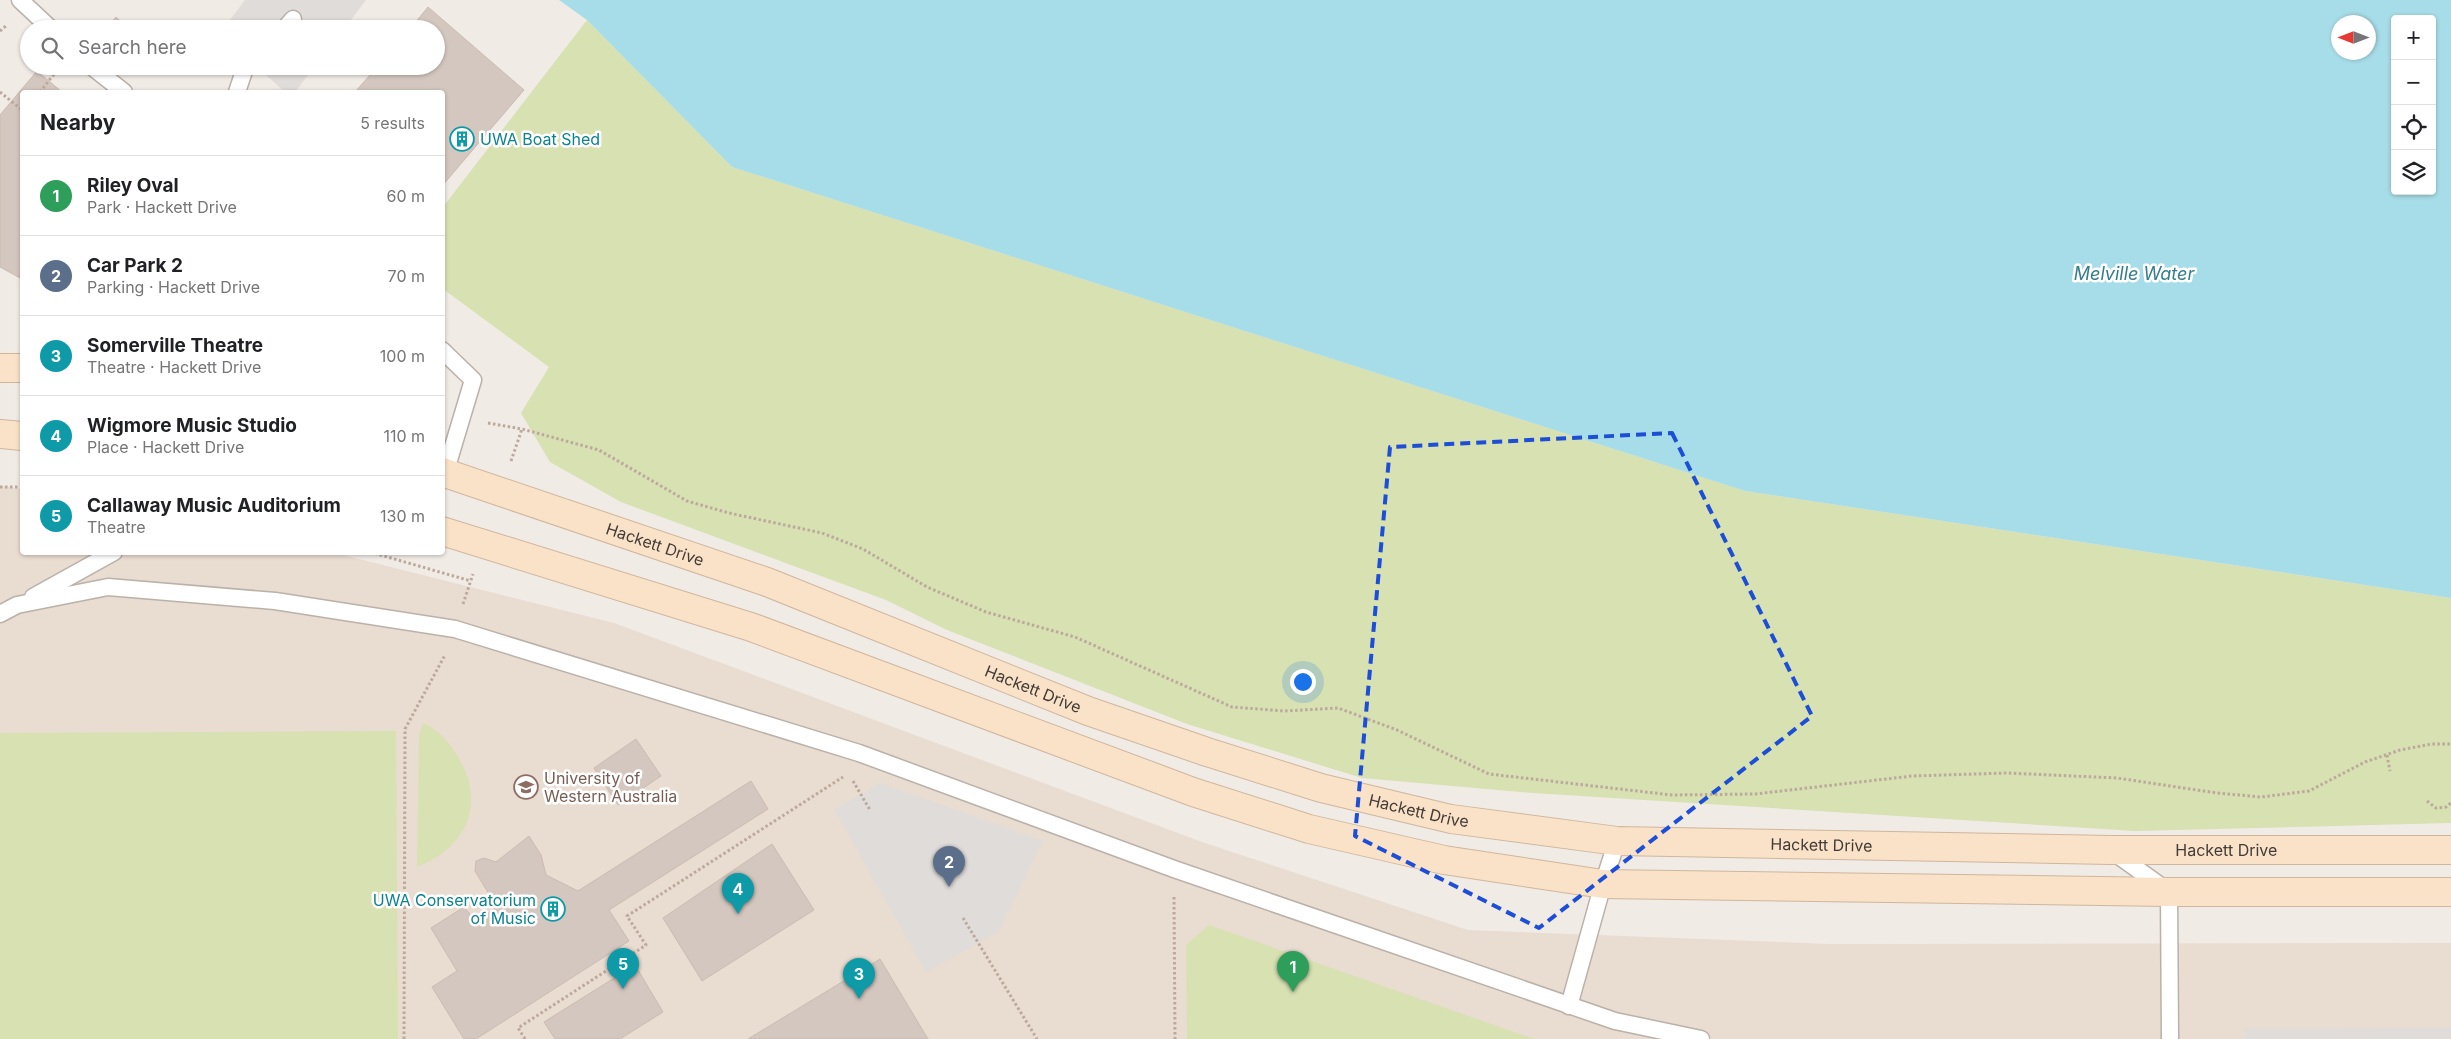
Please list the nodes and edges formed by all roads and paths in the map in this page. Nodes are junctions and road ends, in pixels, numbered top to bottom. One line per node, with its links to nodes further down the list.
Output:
1 (20, 0): 2 (lane)
2 (41, 20)
3 (8, 24): 4 (path)
4 (0, 31)
5 (53, 75): 8 (path)
6 (102, 75): 9 (lane)
7 (243, 75): 10 (lane)
8 (42, 90)
9 (121, 90)
10 (238, 90)
11 (0, 92): 12 (path)
12 (20, 108)
13 (445, 353): 19 (lane)
14 (0, 368): 15 (main road)
15 (20, 368)
16 (0, 434): 17 (main road)
17 (20, 436)
18 (510, 464): 31 (path)
19 (445, 470)
20 (445, 477): 36 (main road, Hackett Drive)
21 (0, 487): 22 (path)
22 (20, 487)
23 (445, 532): 40 (main road)
24 (109, 555): 27 (lane)
25 (380, 555): 26 (path)
26 (471, 581)
27 (17, 605): 28 (lane); 39 (lane)
28 (0, 614)
29 (446, 654): 45 (path)
30 (2451, 744): 31 (path)
31 (2386, 755): 32 (path)
32 (2390, 771)
33 (2427, 800): 34 (path)
34 (2451, 803)
35 (870, 810): 46 (path)
36 (1617, 842): 37 (main road, Hackett Drive); 40 (lane)
37 (2110, 850): 38 (main road, Hackett Drive); 41 (lane)
38 (2451, 850)
39 (1174, 869): 44 (lane); 48 (path)
40 (1603, 884): 41 (main road); 44 (lane)
41 (2168, 892): 42 (main road); 50 (lane)
42 (2451, 892)
43 (963, 918): 47 (path)
44 (1569, 1006): 49 (lane)
45 (404, 1039)
46 (525, 1039)
47 (1037, 1039)
48 (1175, 1039)
49 (1702, 1039)
50 (2170, 1039)

